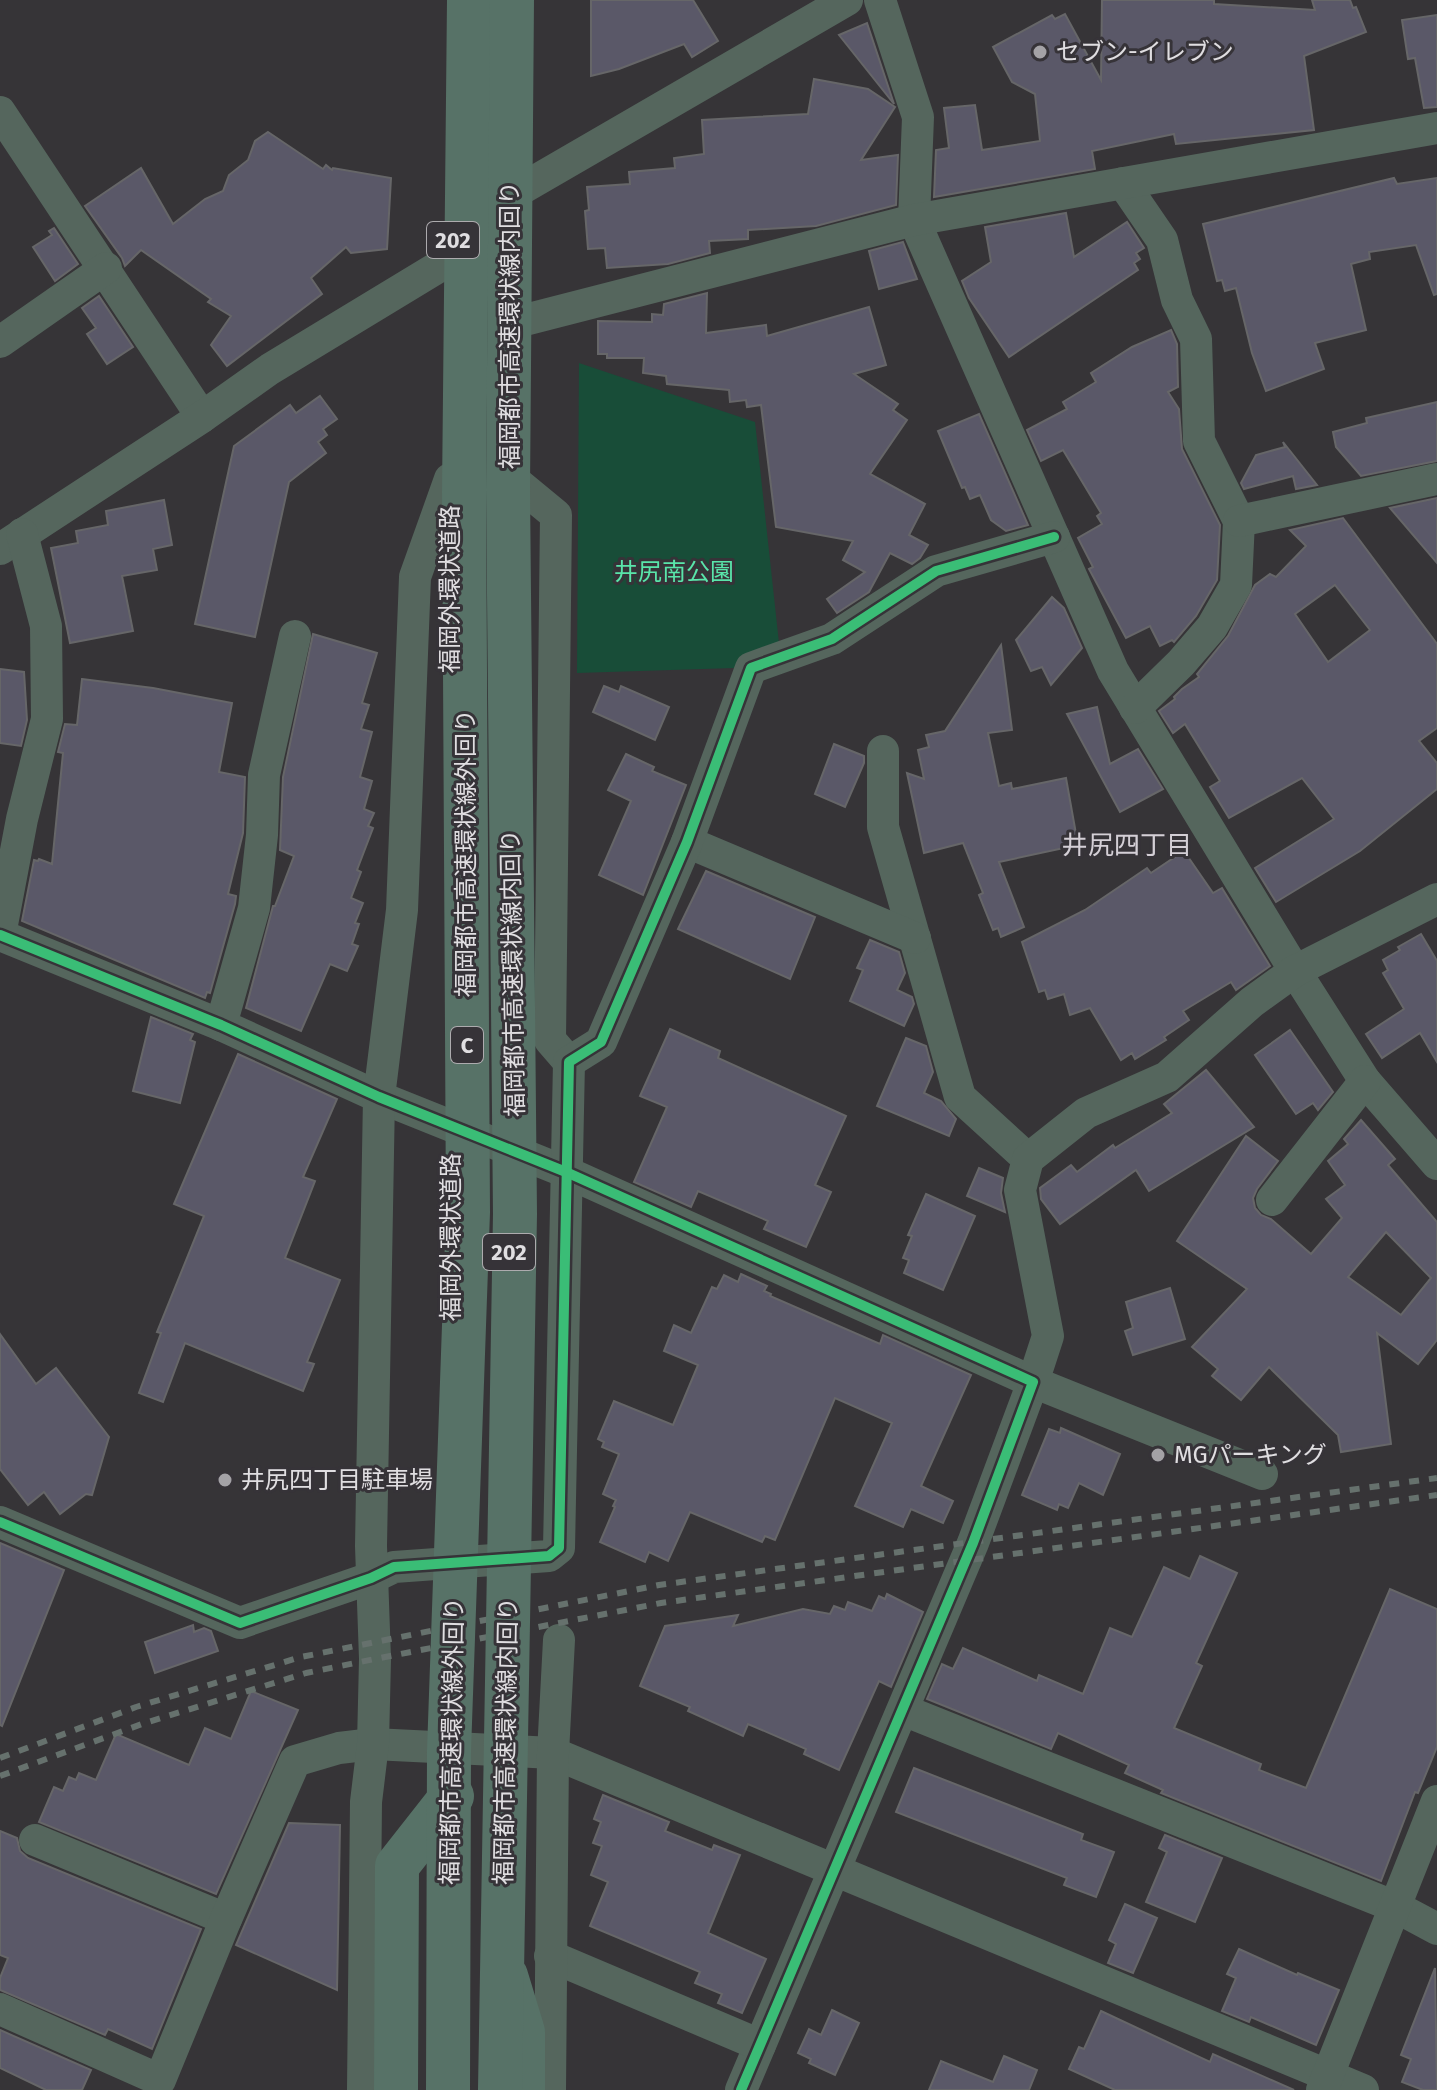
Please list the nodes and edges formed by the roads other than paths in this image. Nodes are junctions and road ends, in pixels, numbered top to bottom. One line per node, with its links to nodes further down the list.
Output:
1 (455, 0): 13 (highway, 福岡外環状道路 / 202)
2 (469, 0): 68 (highway, 福岡都市高速環状線外回り / C, bridge)
3 (512, 0): 65 (highway, 福岡都市高速環状線内回り / C, bridge)
4 (518, 0): 11 (highway, 202)
5 (847, 0): 11 (street)
6 (880, 0): 12 (street)
7 (0, 112): 9 (street)
8 (1437, 128): 10 (street)
9 (11, 150): 14 (street)
10 (1123, 183): 12 (street); 21 (street)
11 (516, 192): 13 (street); 15 (highway, 202)
12 (914, 220): 15 (street); 22 (street)
13 (453, 258): 17 (street); 18 (highway, 福岡外環状道路 / 202)
14 (106, 268): 16 (street); 17 (street)
15 (517, 322): 20 (highway, 202)
16 (0, 342)
17 (202, 417): 23 (street)
18 (450, 479): 35 (street); 36 (highway, 福岡外環状道路 / 202)
19 (1437, 479): 21 (street)
20 (516, 482): 33 (street); 37 (highway, 202)
21 (1239, 521): 25 (street)
22 (1054, 537): 25 (street); 27 (street)
23 (11, 542): 29 (street)
24 (295, 636): 32 (street)
25 (1135, 708): 31 (street)
26 (883, 751): 30 (street)
27 (687, 842): 30 (street); 33 (street)
28 (1437, 899): 31 (street)
29 (0, 935): 32 (street)
30 (915, 938): 38 (street)
31 (1295, 971): 34 (street); 38 (street)
32 (221, 1025): 35 (street)
33 (569, 1062): 40 (street)
34 (1365, 1081): 39 (street); 41 (street)
35 (379, 1097): 36 (street); 47 (street)
36 (451, 1126): 37 (street); 46 (highway, 福岡外環状道路 / 202)
37 (510, 1149): 40 (street); 45 (highway, 202)
38 (1028, 1159): 42 (street)
39 (1437, 1164)
40 (566, 1172): 42 (street); 45 (street)
41 (1272, 1200)
42 (1033, 1382): 43 (street); 49 (street)
43 (1262, 1474)
44 (0, 1522): 47 (street)
45 (507, 1559): 46 (street); 52 (highway, 202)
46 (452, 1563): 47 (street); 51 (highway, 福岡外環状道路 / 202)
47 (371, 1578): 50 (street)
48 (559, 1640): 53 (street)
49 (903, 1710): 57 (street); 58 (street)
50 (373, 1744): 51 (street); 59 (street); 66 (street)
51 (452, 1748): 52 (street); 54 (highway, 福岡外環状道路 / 202)
52 (505, 1751): 53 (street); 65 (highway, 202)
53 (553, 1753): 57 (street); 61 (street)
54 (452, 1796): 67 (highway); 68 (highway, 福岡外環状道路 / 202)
55 (1434, 1822): 58 (street)
56 (35, 1840): 59 (street)
57 (836, 1869): 63 (street); 64 (street)
58 (1396, 1907): 60 (street); 64 (street)
59 (226, 1919): 62 (street)
60 (1437, 1929)
61 (550, 1956): 63 (street); 69 (street)
62 (0, 2009)
63 (760, 2045): 70 (street)
64 (1325, 2082): 71 (street)
65 (506, 2086)
66 (363, 2090)
67 (396, 2090)
68 (447, 2090)
69 (550, 2090)
70 (741, 2090)
71 (1363, 2090)

